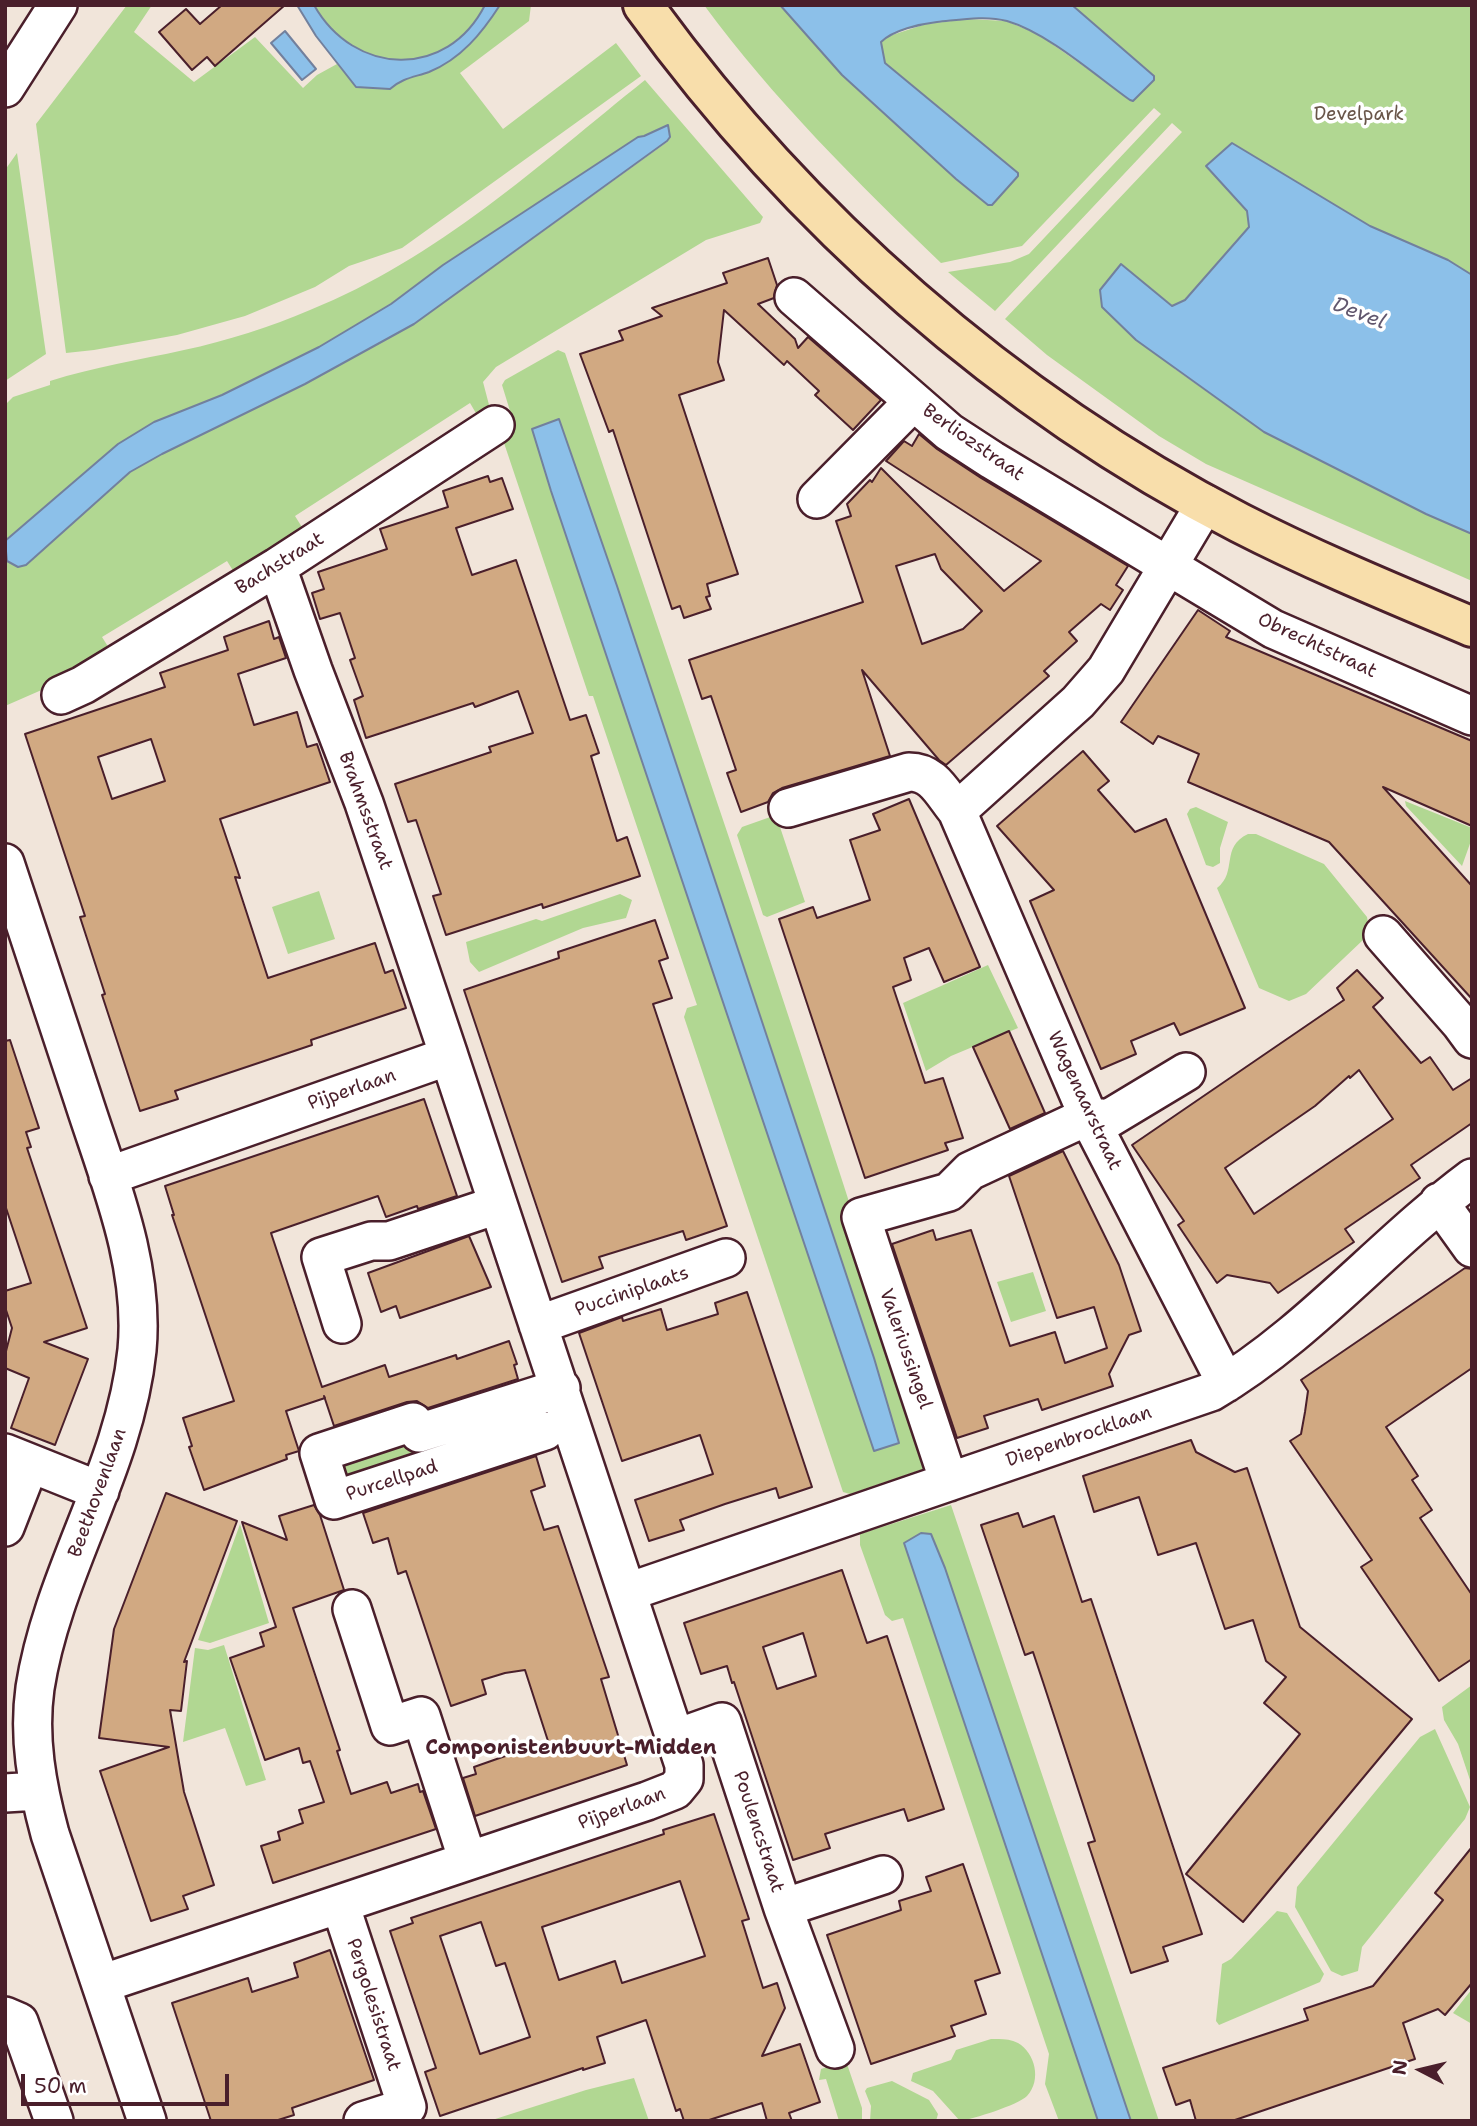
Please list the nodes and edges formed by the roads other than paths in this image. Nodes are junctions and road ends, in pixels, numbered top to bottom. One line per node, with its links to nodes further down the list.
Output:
1 (58, 5): 3 (street)
2 (643, 5): 8 (main road)
3 (5, 89)
4 (794, 297): 5 (street, Berliozstraat)
5 (913, 401): 7 (street); 9 (street, Berliozstraat)
6 (495, 425): 10 (street, Bachstraat)
7 (817, 499)
8 (1205, 504): 9 (street); 11 (main road)
9 (1169, 565): 13 (street, Obrechtstraat); 15 (street)
10 (277, 567): 12 (street, Bachstraat); 19 (street, Brahmsstraat)
11 (1472, 627)
12 (61, 695)
13 (1472, 716)
14 (788, 808): 15 (street, Wagenaarstraat)
15 (957, 811): 21 (street, Wagenaarstraat)
16 (5, 863): 22 (street, Beethovenlaan)
17 (1383, 935): 18 (street)
18 (1468, 1027)
19 (449, 1056): 22 (street, Pijperlaan); 25 (street, Pijperlaan)
20 (1186, 1072): 21 (street)
21 (1088, 1116): 30 (street, Wagenaarstraat); 36 (street, Valeriussingel)
22 (108, 1176): 37 (street, Beethovenlaan)
23 (1472, 1178): 24 (street, Diepenbrocklaan)
24 (1439, 1202): 26 (street); 30 (street, Diepenbrocklaan)
25 (497, 1205): 28 (street); 29 (street, Pijperlaan)
26 (1472, 1248)
27 (726, 1258): 29 (street, Pucciniplaats)
28 (342, 1324)
29 (538, 1325): 31 (street, Pijperlaan)
30 (1226, 1383): 36 (street, Diepenbrocklaan)
31 (561, 1388): 33 (street, Purcellpad); 39 (street, Pijperlaan)
32 (545, 1431): 35 (street, Purcellpad)
33 (419, 1433): 35 (street); 35 (street, Purcellpad)
34 (18, 1458): 37 (street); 38 (street)
35 (431, 1468)
36 (949, 1482): 39 (street, Diepenbrocklaan)
37 (100, 1492): 42 (street, Beethovenlaan)
38 (5, 1527)
39 (628, 1592): 41 (street, Pijperlaan)
40 (352, 1609): 43 (street)
41 (677, 1738): 43 (street, Pijperlaan); 46 (street, Poulencstraat)
42 (22, 1792): 47 (street, Beethovenlaan)
43 (468, 1861): 45 (street, Pijperlaan)
44 (883, 1875): 46 (street, Poulencstraat)
45 (340, 1904): 47 (street, Pijperlaan); 52 (street, Pergolesistraat)
46 (783, 1908): 49 (street, Poulencstraat)
47 (101, 1984): 51 (street, Beethovenlaan)
48 (5, 2016): 50 (street)
49 (835, 2049)
50 (54, 2121)
51 (147, 2121)
52 (363, 2121)

